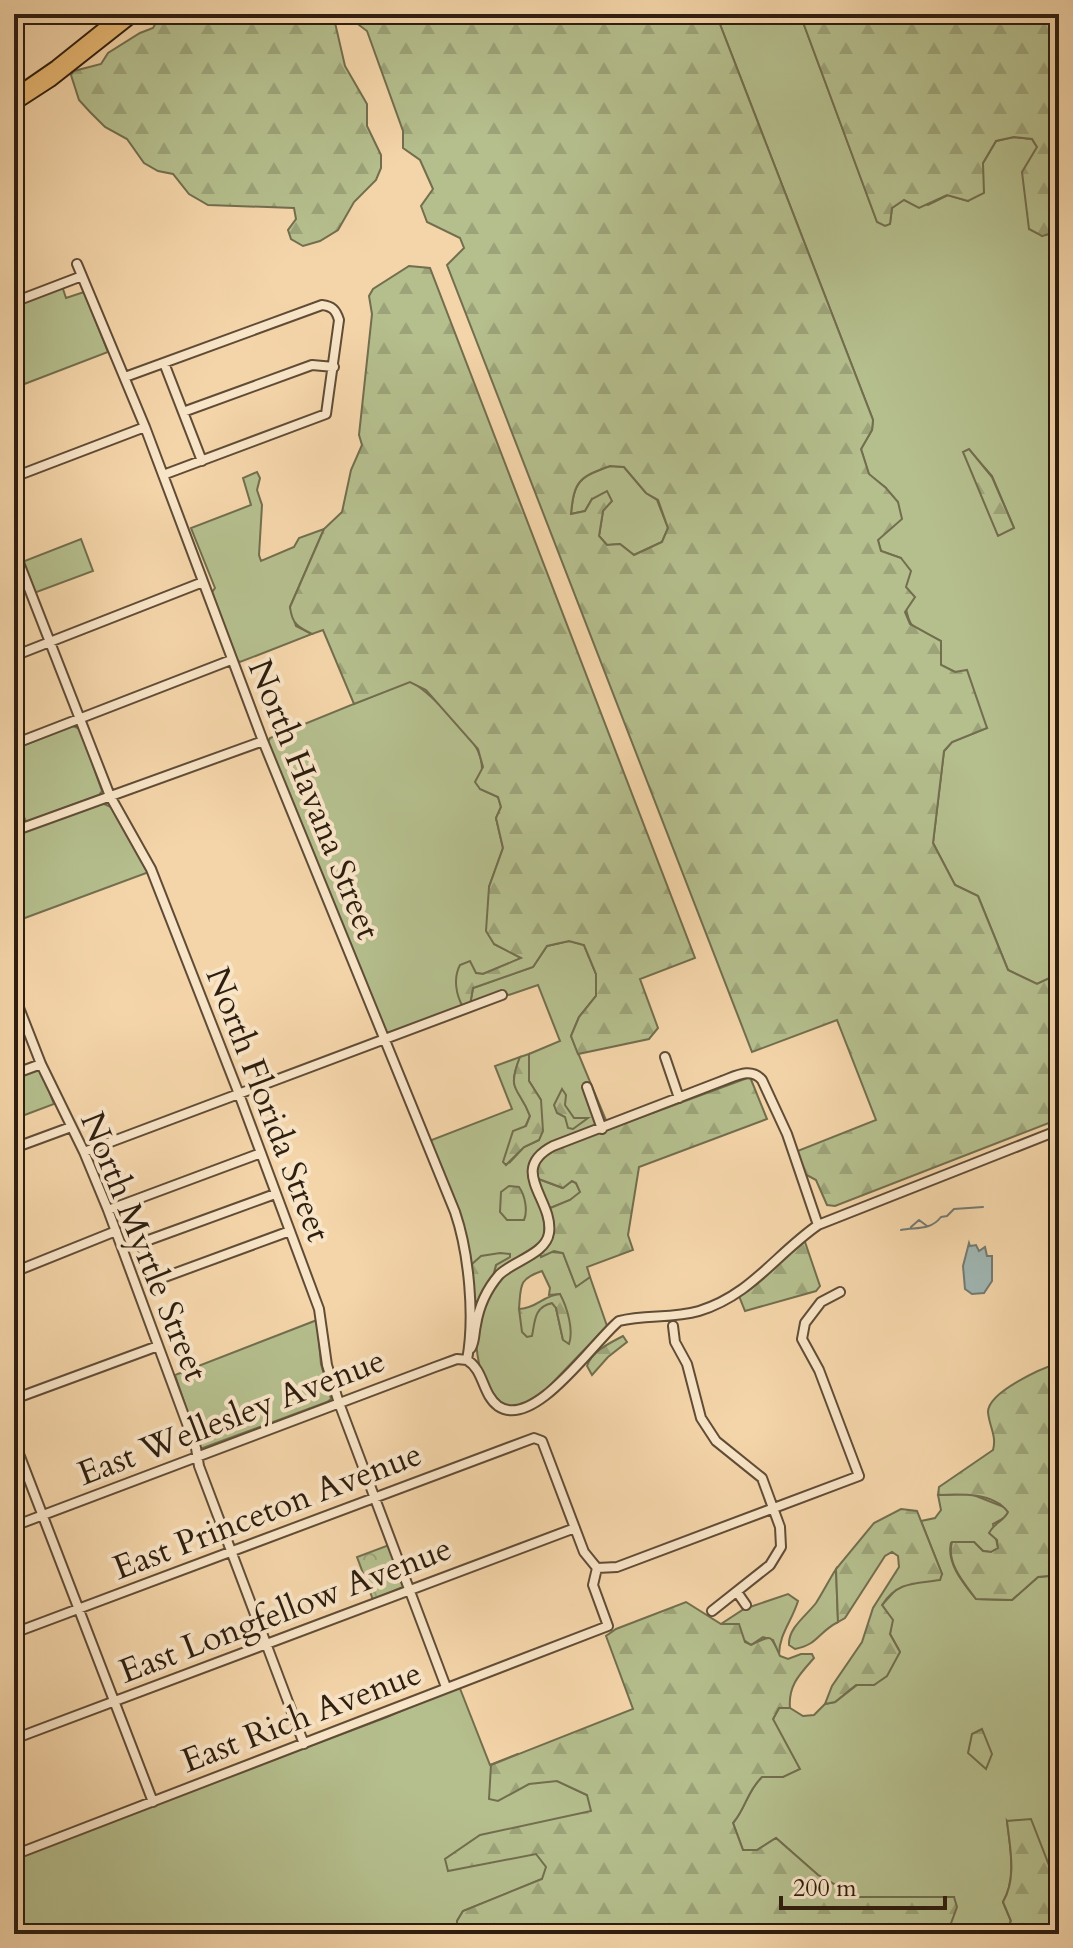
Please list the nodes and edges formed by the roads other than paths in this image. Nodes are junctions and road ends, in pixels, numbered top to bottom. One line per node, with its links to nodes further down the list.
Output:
1 (121, 14): 3 (main road)
2 (136, 14): 3 (main road)
3 (15, 98)
4 (77, 264): 5 (street, North Havana Street)
5 (82, 276): 6 (street); 9 (street, North Havana Street)
6 (14, 302)
7 (164, 363): 8 (street); 9 (street); 10 (street)
8 (334, 367): 10 (street); 12 (street)
9 (125, 377): 11 (street, North Havana Street)
10 (183, 412): 12 (street)
11 (145, 427): 13 (street, North Havana Street); 14 (street)
12 (202, 461): 13 (street)
13 (163, 475): 16 (street, North Havana Street)
14 (14, 477)
15 (14, 550): 17 (street, North Florida Street)
16 (203, 582): 17 (street); 19 (street, North Havana Street)
17 (51, 641): 18 (street); 20 (street, North Florida Street)
18 (14, 656)
19 (231, 660): 20 (street); 21 (street, North Havana Street)
20 (81, 719): 22 (street); 23 (street, North Florida Street)
21 (263, 741): 23 (street); 27 (street, North Havana Street)
22 (14, 744)
23 (110, 796): 24 (street); 32 (street, North Florida Street)
24 (14, 831)
25 (14, 995): 29 (street, North Myrtle Street)
26 (502, 995): 27 (street)
27 (384, 1040): 32 (street); 49 (street, North Havana Street)
28 (665, 1057): 33 (street)
29 (41, 1064): 30 (street); 34 (street, North Myrtle Street)
30 (14, 1074)
31 (587, 1087): 35 (street)
32 (239, 1094): 38 (street); 39 (street, North Florida Street)
33 (679, 1098): 35 (street); 42 (street)
34 (71, 1127): 37 (street); 38 (street, North Myrtle Street)
35 (602, 1129): 49 (street)
36 (1059, 1130): 42 (street)
37 (14, 1148)
38 (84, 1152): 41 (street, North Myrtle Street)
39 (261, 1153): 40 (street, North Florida Street); 41 (street)
40 (275, 1194): 44 (street, North Florida Street); 44 (street)
41 (108, 1210): 43 (street, North Myrtle Street)
42 (818, 1225): 50 (street)
43 (116, 1231): 45 (street); 48 (street, North Myrtle Street)
44 (290, 1231): 52 (street, North Florida Street)
45 (14, 1272)
46 (840, 1292): 56 (street)
47 (673, 1326): 56 (street)
48 (158, 1346): 51 (street); 54 (street, North Myrtle Street)
49 (468, 1349): 50 (street, North Havana Street)
50 (467, 1360): 52 (street, East Wellesley Avenue)
51 (14, 1399)
52 (339, 1403): 54 (street, East Wellesley Avenue); 55 (street, North Florida Street)
53 (14, 1441): 57 (street)
54 (197, 1457): 57 (street, East Wellesley Avenue); 60 (street, North Myrtle Street)
55 (375, 1498): 59 (street, East Princeton Avenue); 60 (street, East Princeton Avenue); 62 (street, North Florida Street)
56 (774, 1507): 61 (street); 63 (street)
57 (43, 1515): 58 (street, East Wellesley Avenue); 65 (street)
58 (14, 1526)
59 (575, 1528): 61 (street); 62 (street, East Longfellow Avenue)
60 (230, 1552): 65 (street, East Princeton Avenue); 68 (street, North Myrtle Street)
61 (597, 1568): 69 (street, East Rich Avenue)
62 (409, 1590): 68 (street, East Longfellow Avenue); 69 (street, North Florida Street)
63 (737, 1592): 64 (street); 66 (street)
64 (746, 1605)
65 (79, 1609): 67 (street, East Princeton Avenue); 70 (street)
66 (712, 1611)
67 (14, 1633)
68 (266, 1645): 70 (street, East Longfellow Avenue); 72 (street, North Myrtle Street)
69 (446, 1687): 72 (street, East Rich Avenue)
70 (114, 1702): 71 (street, East Longfellow Avenue); 73 (street)
71 (14, 1739)
72 (304, 1744): 73 (street, East Rich Avenue)
73 (153, 1802): 74 (street, East Rich Avenue)
74 (14, 1855)
75 (14, 1919): 76 (street)
76 (20, 1934)

